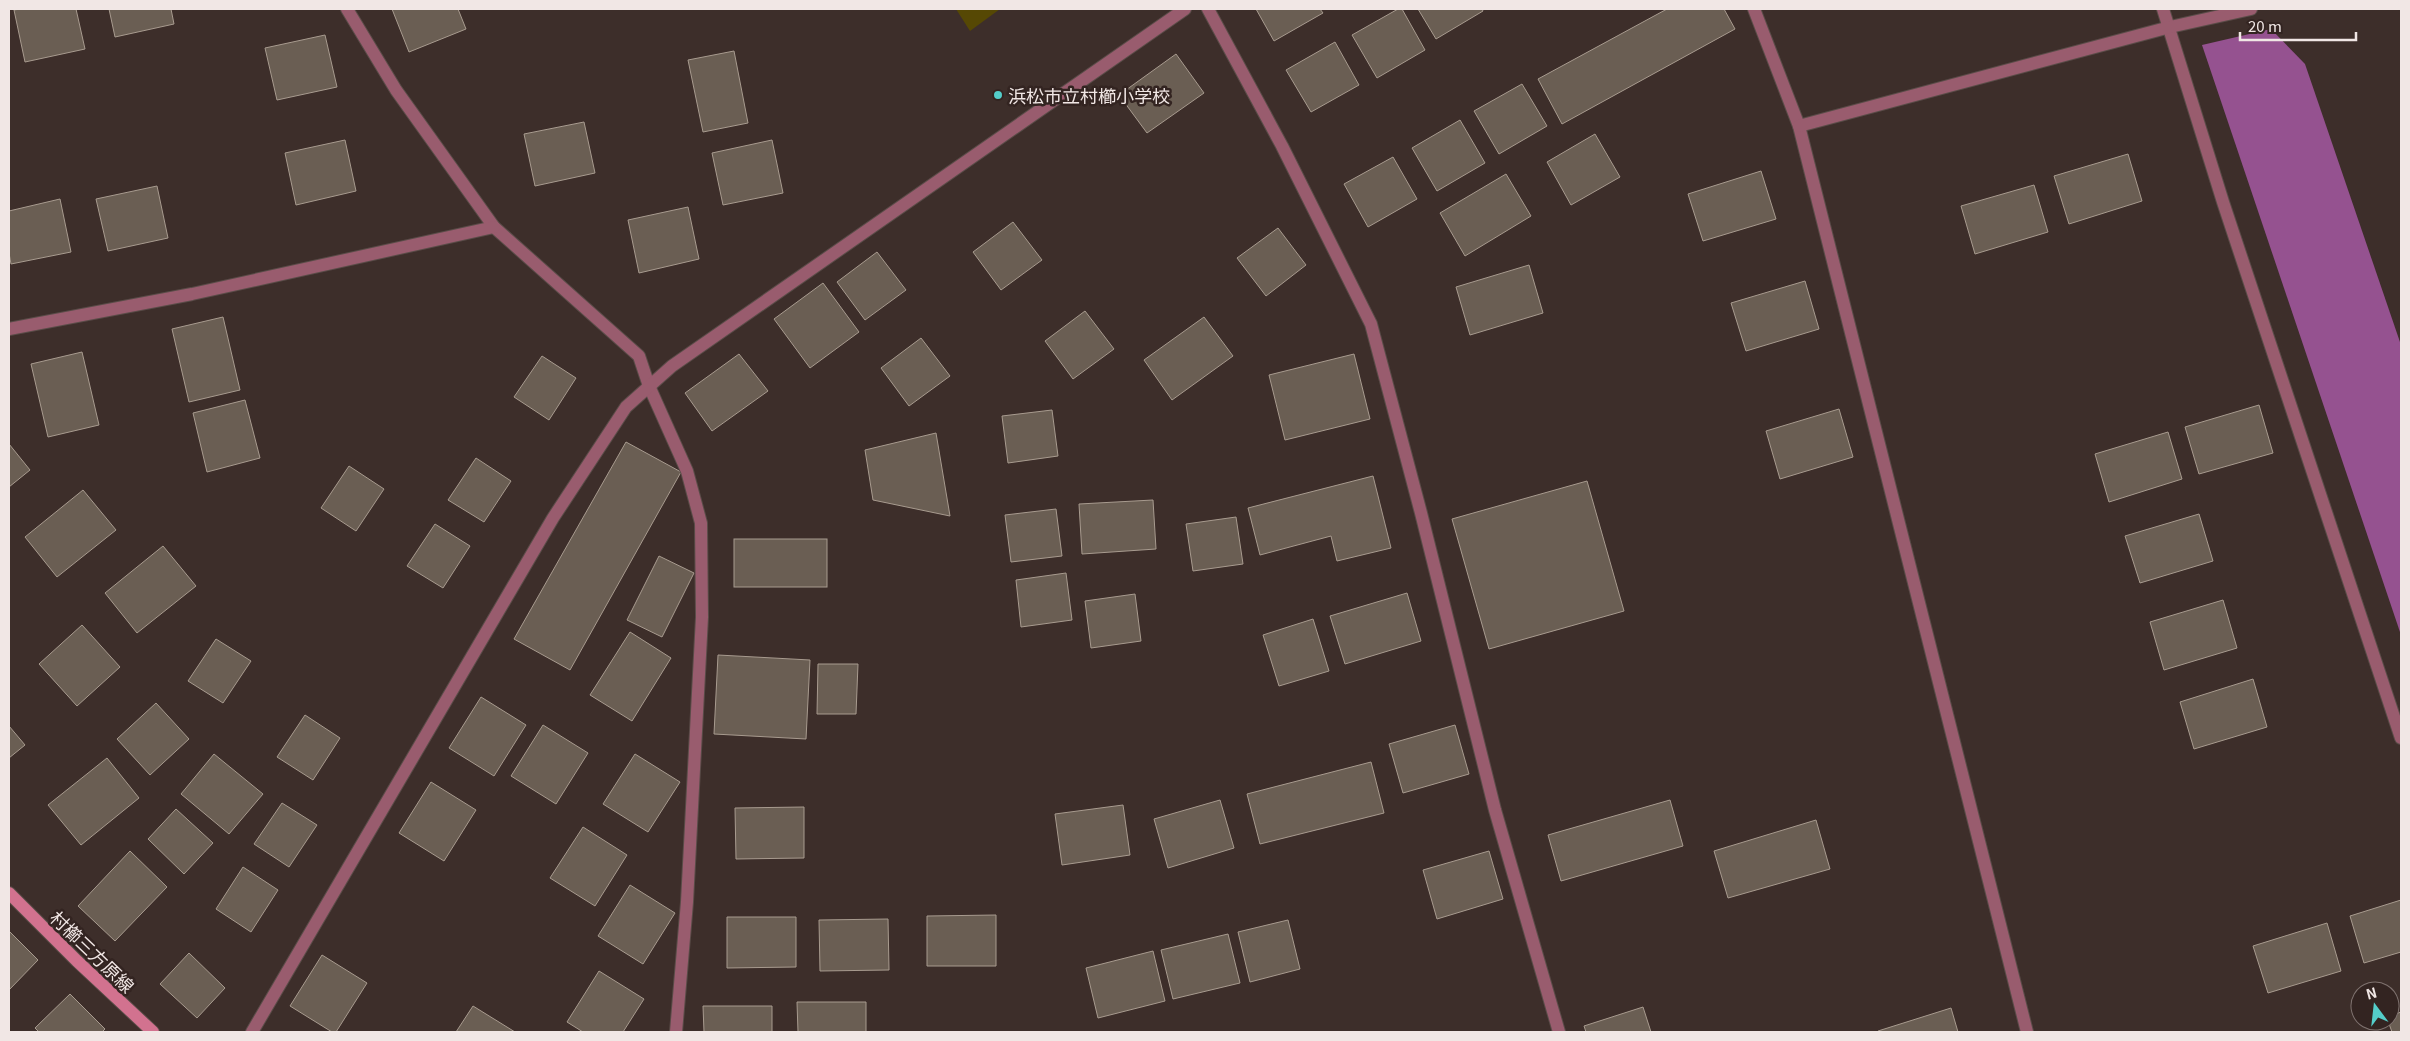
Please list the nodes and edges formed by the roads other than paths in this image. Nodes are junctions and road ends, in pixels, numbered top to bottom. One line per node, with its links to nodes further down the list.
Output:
1 (347, 9): 9 (street)
2 (1185, 9): 11 (street)
3 (1208, 9): 17 (street)
4 (1754, 9): 8 (street)
5 (2163, 9): 7 (street)
6 (2251, 9): 7 (street)
7 (2170, 26): 8 (street); 12 (street)
8 (1799, 126): 18 (street)
9 (494, 227): 10 (street); 11 (street)
10 (9, 329)
11 (649, 386): 15 (street); 16 (street)
12 (2401, 738)
13 (9, 893): 14 (main road, 村櫛三方原線)
14 (153, 1032)
15 (252, 1032)
16 (676, 1032)
17 (1558, 1032)
18 (2027, 1032)

